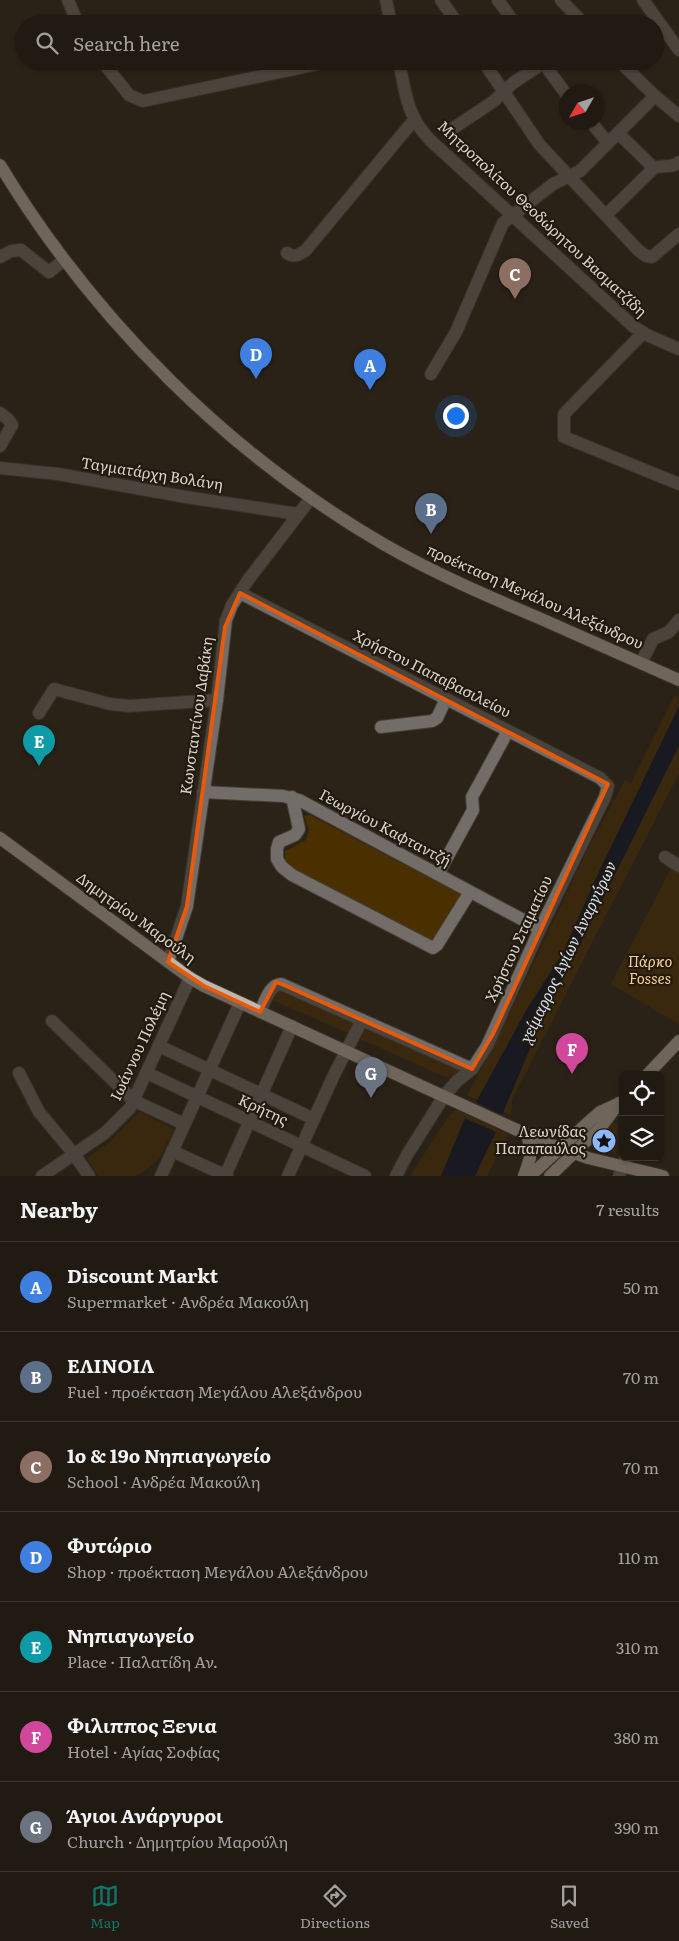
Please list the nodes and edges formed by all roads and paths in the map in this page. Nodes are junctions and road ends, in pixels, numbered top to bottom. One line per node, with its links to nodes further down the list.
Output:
1 (68, 0): 7 (street)
2 (386, 0): 8 (street)
3 (441, 0): 9 (street)
4 (498, 0): 10 (street)
5 (561, 0): 11 (street)
6 (650, 2): 12 (street)
7 (74, 15)
8 (389, 15)
9 (452, 15)
10 (509, 15)
11 (573, 15)
12 (658, 15)
13 (664, 25): 14 (street)
14 (679, 50)
15 (109, 70): 16 (street)
16 (291, 70)
17 (401, 70): 26 (street)
18 (489, 70): 23 (street)
19 (532, 70): 23 (street)
20 (549, 70): 22 (street)
21 (629, 70): 24 (street)
22 (560, 85)
23 (504, 92): 27 (street); 34 (street)
24 (655, 96): 25 (street); 29 (street)
25 (679, 116)
26 (414, 120): 35 (street, Μητροπολίτου Θεοδώρητου Βασματζίδη); 38 (street)
27 (452, 129)
28 (597, 130): 30 (street)
29 (618, 133): 30 (street); 33 (street)
30 (608, 143): 34 (street)
31 (679, 162): 33 (street)
32 (0, 165): 40 (main road, προέκταση Μεγάλου Αλεξάνδρου)
33 (654, 168): 36 (street)
34 (570, 177): 35 (street); 36 (street)
35 (512, 215): 41 (street, Μητροπολίτου Θεοδώρητου Βασματζίδη); 43 (street)
36 (606, 216): 37 (street)
37 (679, 234)
38 (287, 253)
39 (0, 257): 40 (street)
40 (64, 260): 48 (main road, προέκταση Μεγάλου Αλεξάνδρου)
41 (643, 333): 42 (street, Μητροπολίτου Θεοδώρητου Βασματζίδη); 47 (street)
42 (679, 349)
43 (431, 374)
44 (0, 413): 45 (street)
45 (0, 446)
46 (0, 468): 49 (street, Ταγματάρχη Βολάνη)
47 (679, 484)
48 (311, 498): 49 (street, Κωνσταντίνου Δαβάκη); 52 (main road, προέκταση Μεγάλου Αλεξάνδρου)
49 (298, 514): 50 (street, Κωνσταντίνου Δαβάκη)
50 (240, 593): 54 (street, Χρήστου Παπαβασιλείου); 55 (street, Κωνσταντίνου Δαβάκη)
51 (679, 620): 52 (street)
52 (641, 663): 53 (main road, προέκταση Μεγάλου Αλεξάνδρου)
53 (679, 680)
54 (446, 699): 57 (street); 58 (street, Χρήστου Παπαβασιλείου)
55 (217, 700): 56 (street); 60 (street, Κωνσταντίνου Δαβάκη)
56 (39, 712)
57 (381, 727)
58 (508, 731): 59 (street, Χρήστου Παπαβασιλείου); 65 (street)
59 (608, 786): 67 (street, Χρήστου Σταματίου)
60 (203, 792): 61 (street, Γεωργίου Καφταντζή); 68 (street, Κωνσταντίνου Δαβάκη)
61 (292, 797): 65 (street, Γεωργίου Καφταντζή); 66 (street)
62 (0, 838): 68 (main road, Δημητρίου Μαρούλη)
63 (665, 857): 64 (street)
64 (679, 866)
65 (438, 874): 66 (street, Γεωργίου Καφταντζή)
66 (470, 892): 67 (street, Γεωργίου Καφταντζή)
67 (540, 929): 78 (street, Χρήστου Σταματίου)
68 (168, 962): 69 (main road, Δημητρίου Μαρούλη)
69 (190, 978): 70 (main road, Δημητρίου Μαρούλη); 76 (street, Ιωάννου Πολέμη)
70 (240, 1003): 71 (main road, Δημητρίου Μαρούλη); 79 (street)
71 (260, 1012): 72 (street); 74 (main road, Δημητρίου Μαρούλη)
72 (362, 1020): 77 (street); 78 (street)
73 (52, 1021): 86 (street)
74 (292, 1026): 77 (main road, Δημητρίου Μαρούλη); 83 (street)
75 (679, 1041): 80 (main road)
76 (159, 1046): 79 (street); 82 (street, Ιωάννου Πολέμη)
77 (347, 1051): 84 (main road, Δημητρίου Μαρούλη); 89 (street)
78 (472, 1069): 84 (street, Χρήστου Σταματίου)
79 (209, 1070): 83 (street); 85 (street)
80 (651, 1071)
81 (19, 1073): 97 (street)
82 (147, 1073): 85 (street, Κρήτης); 86 (street, Ιωάννου Πολέμη)
83 (262, 1095): 89 (street); 90 (street)
84 (444, 1096): 92 (main road, Δημητρίου Μαρούλη); 106 (street, Χρήστου Σταματίου)
85 (197, 1097): 90 (street, Κρήτης); 91 (street)
86 (135, 1100): 91 (street); 97 (street, Ιωάννου Πολέμη)
87 (619, 1102): 94 (main road)
88 (619, 1104): 96 (main road)
89 (314, 1120): 93 (street)
90 (249, 1122): 93 (street, Κρήτης); 103 (street)
91 (184, 1124): 95 (street)
92 (528, 1134): 94 (main road); 107 (main road)
93 (302, 1146): 99 (street, Κρήτης); 104 (street)
94 (559, 1148): 96 (main road); 108 (main road)
95 (172, 1151): 102 (street); 103 (street)
96 (573, 1153): 98 (main road); 109 (main road)
97 (74, 1154): 100 (street, Ιωάννου Πολέμη); 101 (street)
98 (623, 1167): 110 (main road)
99 (350, 1173): 105 (street, Κρήτης)
100 (42, 1176)
101 (89, 1176)
102 (161, 1176)
103 (225, 1176)
104 (288, 1176)
105 (364, 1176)
106 (396, 1176)
107 (524, 1176)
108 (530, 1176)
109 (550, 1176)
110 (663, 1176)

